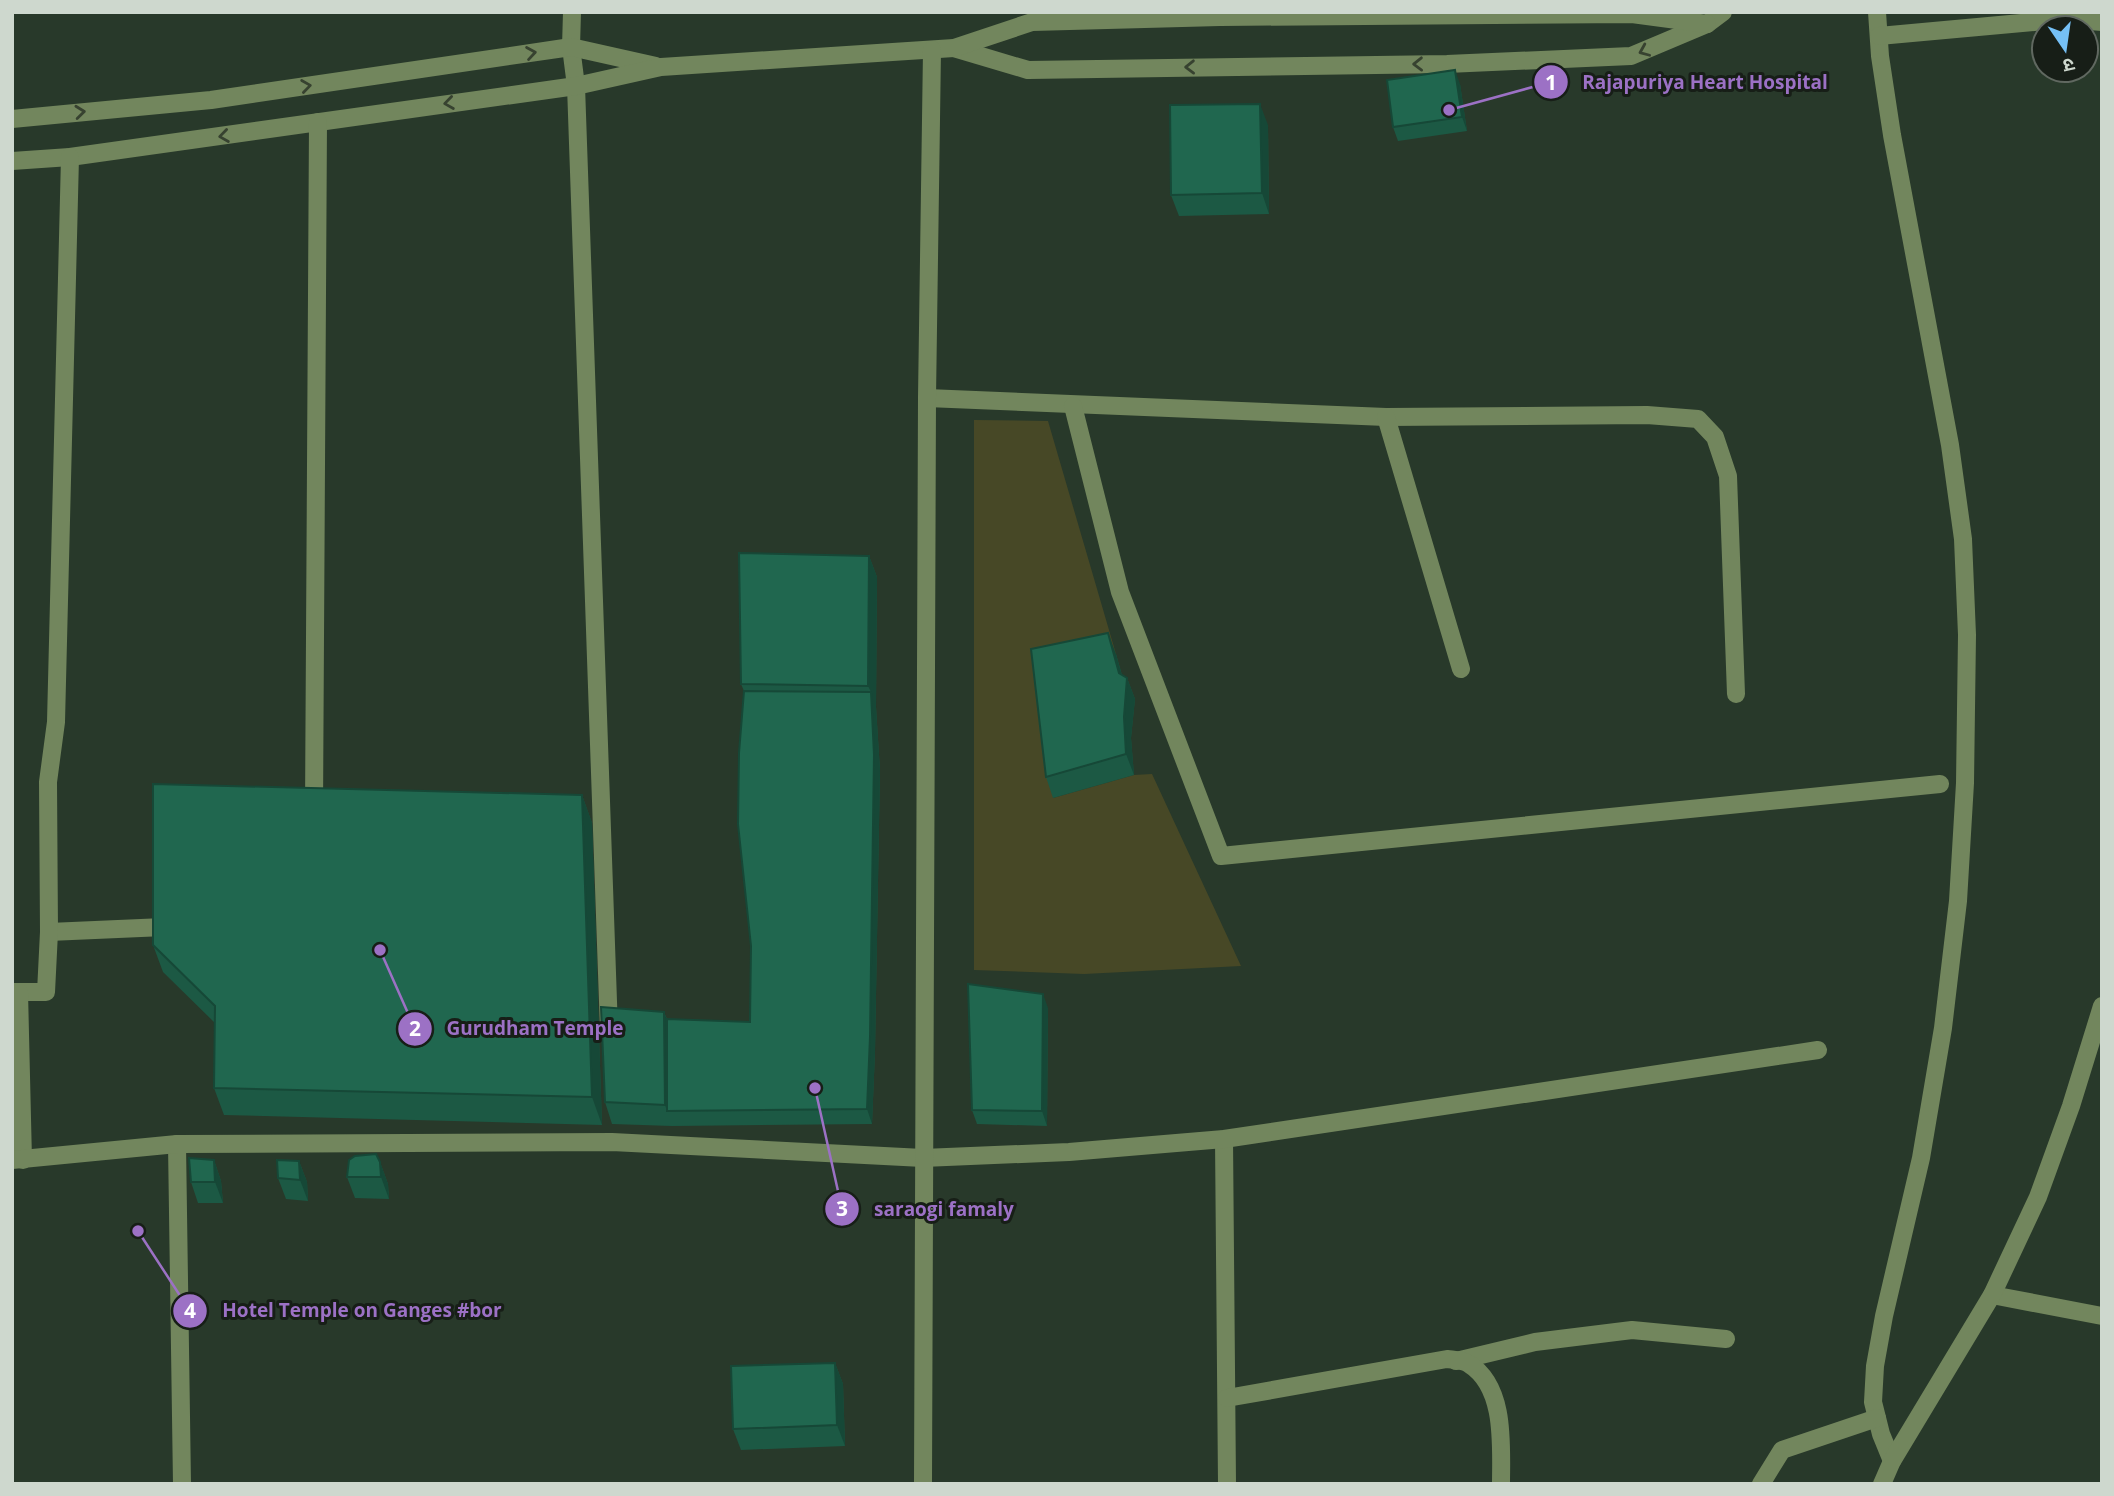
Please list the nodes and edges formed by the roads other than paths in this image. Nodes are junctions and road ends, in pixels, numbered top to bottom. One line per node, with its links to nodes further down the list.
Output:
1 (572, 12): 8 (street)
2 (1723, 12): 6 (street)
3 (1877, 12): 7 (street)
4 (1220, 15): 6 (street); 9 (street)
5 (2102, 22): 7 (street)
6 (1707, 24): 9 (street, one-way to 9)
7 (1879, 36): 41 (street)
8 (571, 47): 11 (street); 12 (street); 13 (street, one-way to 8)
9 (954, 48): 10 (street)
10 (933, 50): 11 (street); 17 (street)
11 (661, 67): 12 (street)
12 (576, 86): 14 (street, one-way to 14); 28 (street)
13 (12, 119)
14 (318, 122): 15 (street, one-way to 15); 23 (street)
15 (70, 157): 16 (street); 25 (street)
16 (12, 161)
17 (927, 398): 18 (street); 34 (street)
18 (1073, 405): 19 (street); 22 (street)
19 (1386, 417): 20 (street); 21 (street)
20 (1461, 669)
21 (1736, 694)
22 (1940, 784)
23 (314, 817)
24 (164, 927): 25 (street)
25 (49, 932): 26 (street)
26 (16, 992): 35 (street)
27 (2102, 1006): 36 (street)
28 (610, 1042)
29 (1818, 1050): 31 (street)
30 (612, 1124): 32 (street)
31 (1224, 1139): 34 (street); 40 (street)
32 (612, 1142): 33 (street); 34 (street)
33 (177, 1144): 35 (street); 43 (street)
34 (923, 1158): 44 (street)
35 (17, 1160)
36 (1993, 1295): 37 (street); 42 (street)
37 (2102, 1316)
38 (1726, 1339): 39 (street)
39 (1456, 1361): 40 (street); 46 (street)
40 (1227, 1398): 45 (street)
41 (1877, 1418): 42 (street); 47 (street)
42 (1892, 1461): 48 (street)
43 (182, 1484)
44 (923, 1484)
45 (1227, 1484)
46 (1500, 1484)
47 (1761, 1484)
48 (1882, 1484)

